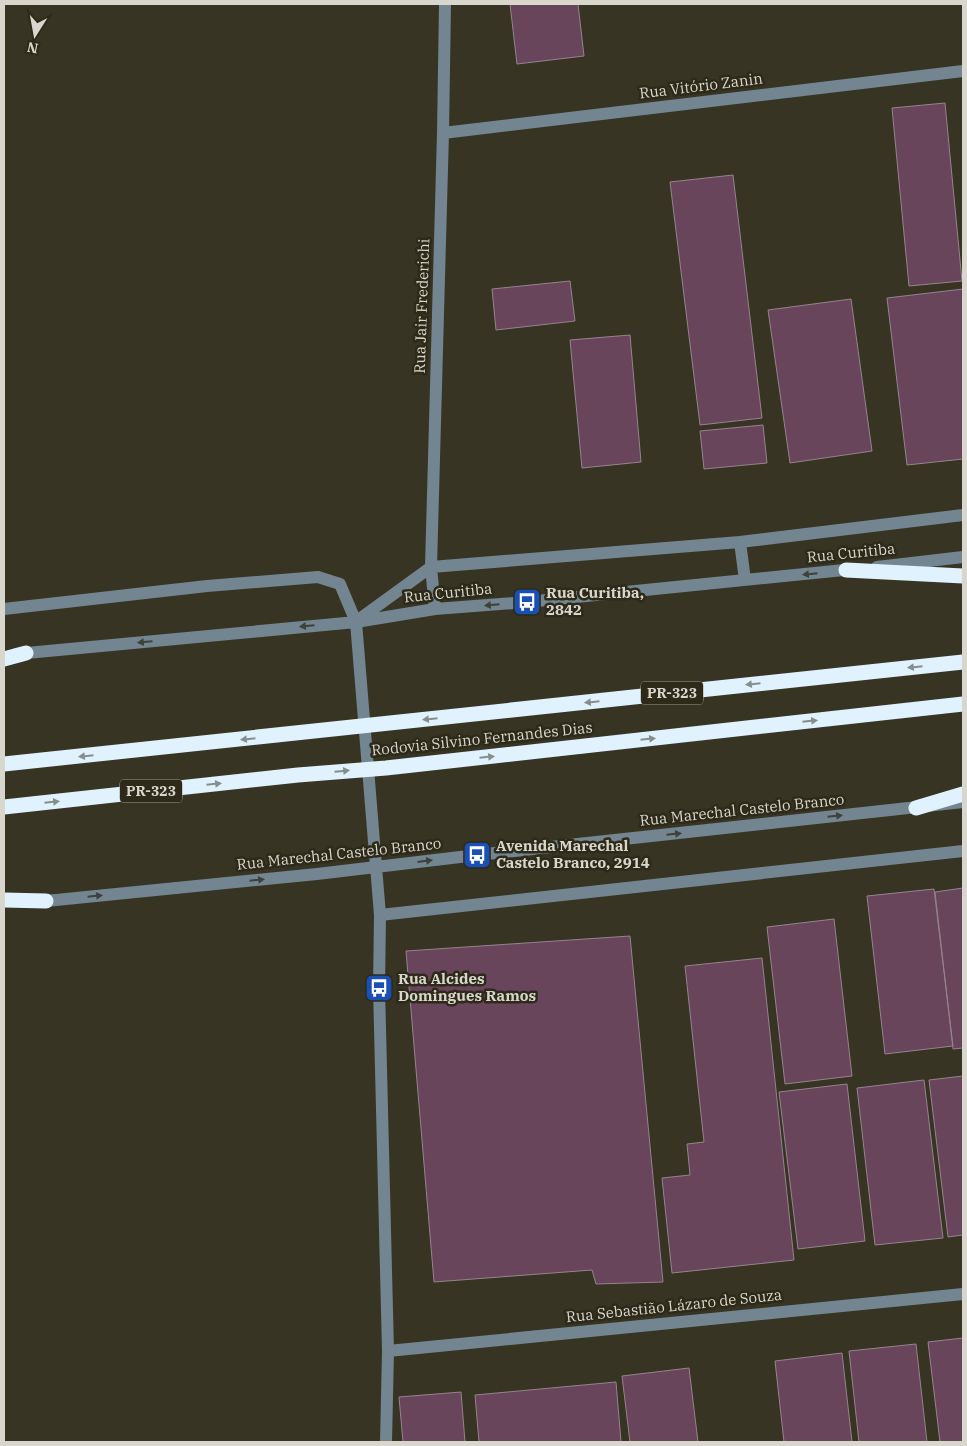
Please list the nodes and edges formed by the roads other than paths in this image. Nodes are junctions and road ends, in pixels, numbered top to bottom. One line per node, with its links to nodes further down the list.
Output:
1 (445, 4): 3 (street, Rua Jair Frederichi)
2 (963, 72): 3 (street, Rua Vitório Zanin)
3 (443, 133): 7 (street, Rua Jair Frederichi)
4 (963, 515): 5 (street, Rua Curitiba)
5 (740, 542): 7 (street, Rua Curitiba); 10 (street)
6 (963, 557): 8 (street, Rua Curitiba)
7 (431, 568): 11 (street, Rua Jair Frederichi); 13 (street)
8 (846, 570): 9 (highway); 10 (street, Rua Curitiba, one-way to 10)
9 (963, 576)
10 (745, 580): 11 (street, Rua Curitiba, one-way to 11)
11 (434, 609): 13 (street, Rua Curitiba)
12 (4, 610): 13 (street)
13 (356, 622): 14 (street, Rua Curitiba, one-way to 14); 24 (street)
14 (26, 653): 15 (highway)
15 (4, 657)
16 (963, 662): 18 (highway, Rodovia Silvino Fernandes Dias / PR-323, one-way to 18)
17 (963, 704): 21 (highway, Rodovia Silvino Fernandes Dias / PR-323, one-way to 17)
18 (4, 764)
19 (963, 794): 22 (highway)
20 (963, 802): 22 (street, Rua Marechal Castelo Branco)
21 (4, 807)
22 (916, 808): 24 (street, Rua Marechal Castelo Branco, one-way to 22)
23 (963, 851): 28 (street)
24 (377, 867): 26 (street, Rua Marechal Castelo Branco, one-way to 24); 28 (street)
25 (4, 900): 26 (highway)
26 (46, 901): 27 (street, Rua Marechal Castelo Branco)
27 (4, 906)
28 (380, 915): 30 (street)
29 (963, 1294): 30 (street, Rua Sebastião Lázaro de Souza)
30 (388, 1351): 31 (street)
31 (386, 1442)

